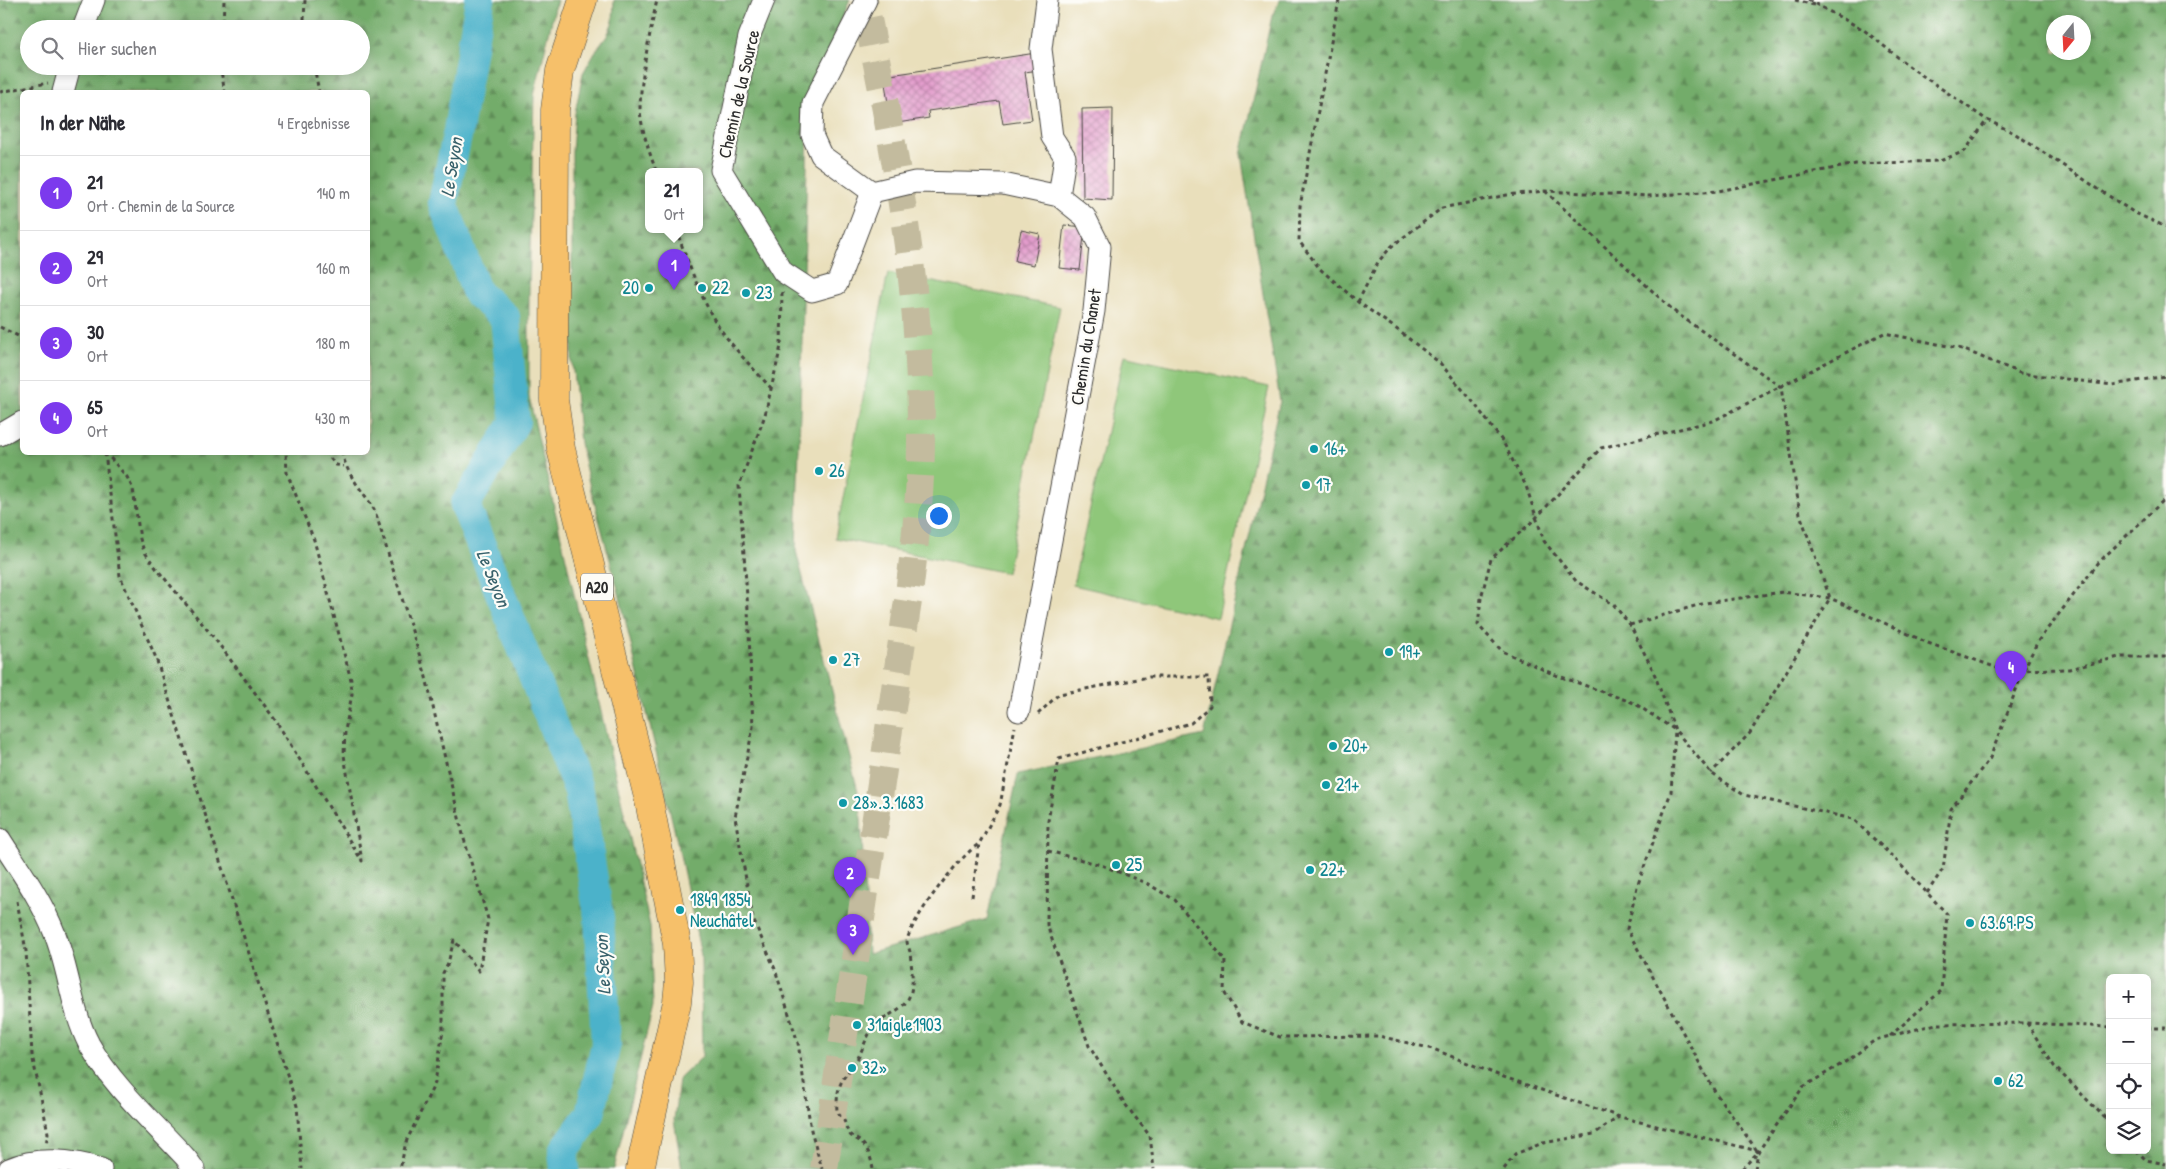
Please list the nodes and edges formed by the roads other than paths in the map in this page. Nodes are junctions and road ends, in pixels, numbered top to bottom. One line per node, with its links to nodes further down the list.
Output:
1 (94, 0): 6 (street)
2 (583, 0): 16 (highway, A20)
3 (764, 0): 7 (street, Chemin de la Source)
4 (866, 0): 7 (street)
5 (1047, 0): 8 (street)
6 (87, 20)
7 (872, 192): 8 (street)
8 (1059, 196): 11 (street, Chemin du Chanet)
9 (20, 423): 10 (street)
10 (0, 434)
11 (1020, 711)
12 (0, 839): 15 (street)
13 (9, 1169): 14 (street)
14 (101, 1169)
15 (194, 1169)
16 (640, 1169)

